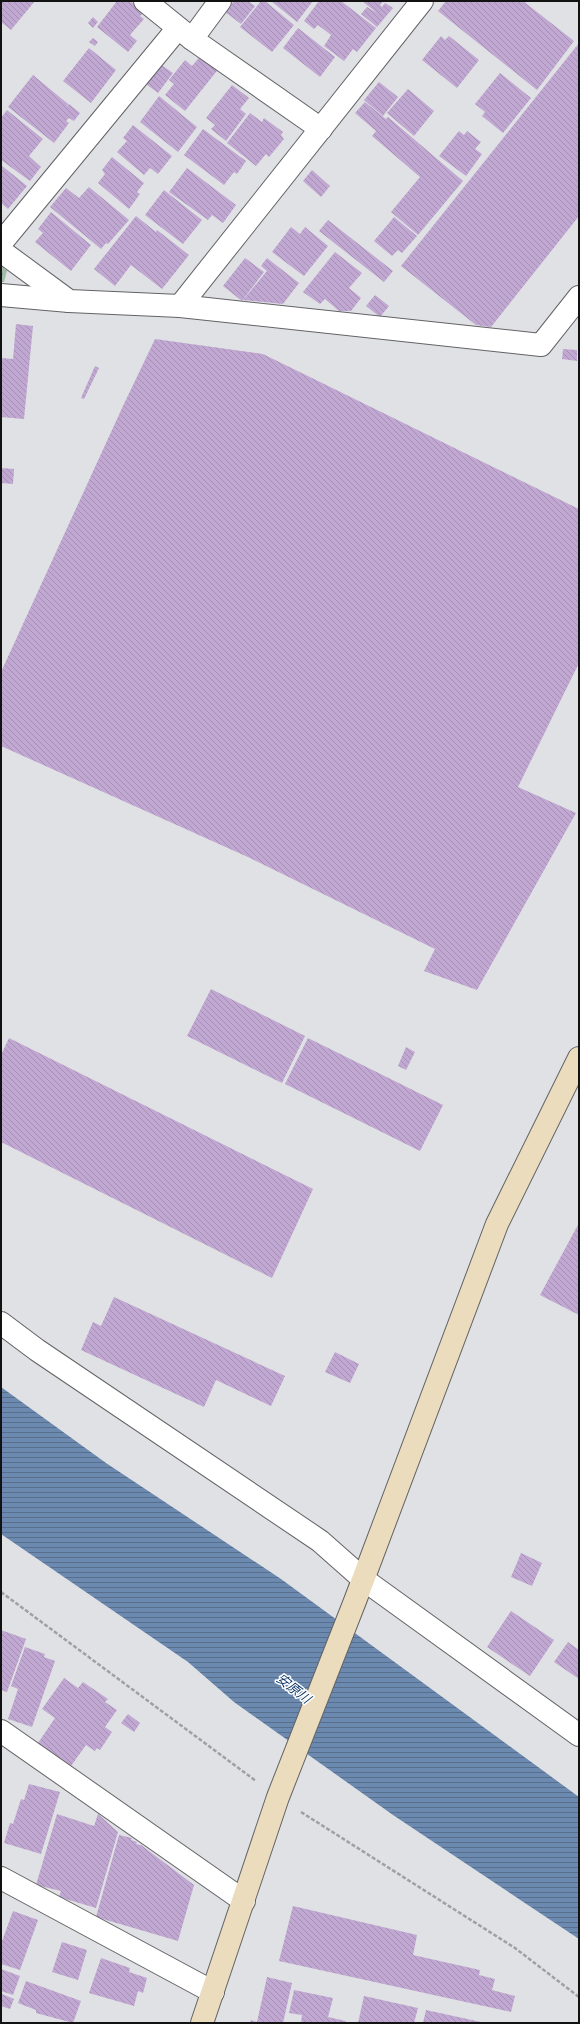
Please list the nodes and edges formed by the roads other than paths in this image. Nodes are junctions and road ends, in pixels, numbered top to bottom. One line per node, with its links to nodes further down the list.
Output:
1 (145, 1): 4 (street)
2 (220, 1): 4 (street)
3 (422, 1): 5 (street)
4 (185, 34): 5 (street); 6 (street)
5 (321, 129): 11 (street)
6 (1, 242)
7 (1, 251): 10 (street)
8 (1, 295): 10 (street)
9 (579, 297): 11 (street)
10 (69, 301): 11 (street)
11 (180, 306)
12 (579, 1058): 14 (street)
13 (1, 1323): 14 (street)
14 (363, 1579): 16 (street); 18 (street)
15 (1, 1730): 18 (street)
16 (579, 1735)
17 (1, 1878): 19 (street)
18 (244, 1902): 19 (street)
19 (213, 1992): 20 (street)
20 (202, 2023)

